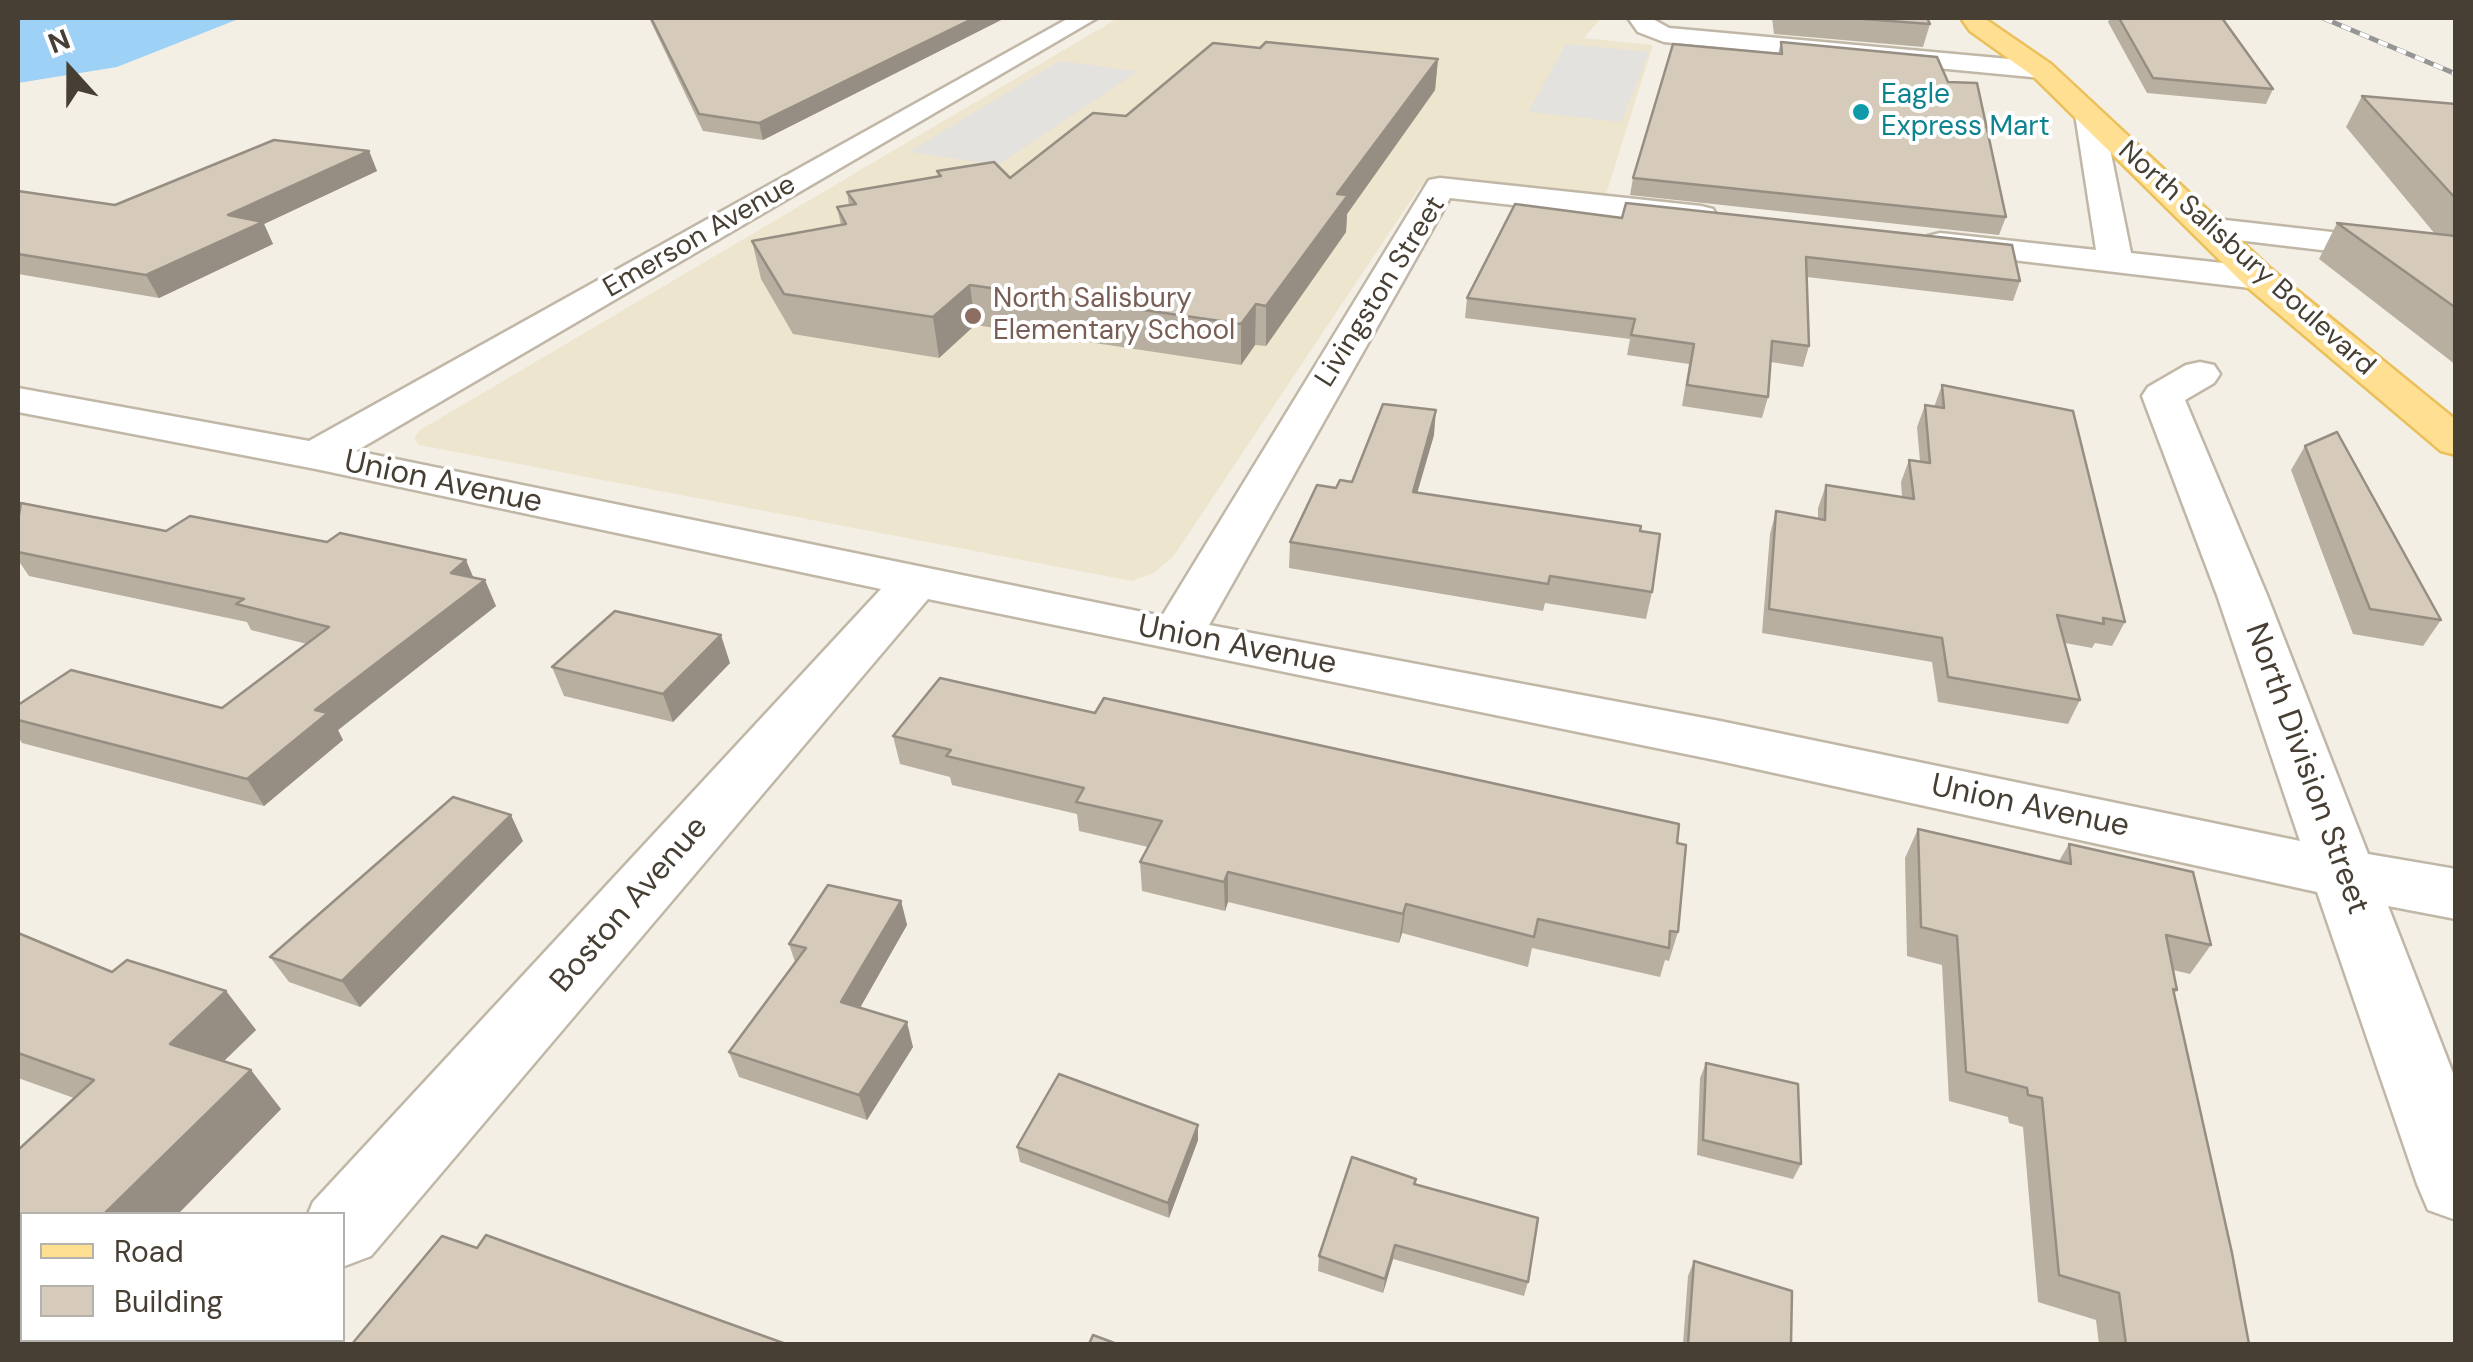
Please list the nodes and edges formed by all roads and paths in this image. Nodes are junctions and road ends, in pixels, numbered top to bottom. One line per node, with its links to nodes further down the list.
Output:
1 (1085, 18): 16 (street, Emerson Avenue)
2 (1640, 18): 5 (street)
3 (1972, 18): 5 (main road, North Salisbury Boulevard)
4 (2031, 28): 5 (main road)
5 (2042, 70): 6 (main road, North Salisbury Boulevard)
6 (2089, 114): 8 (main road, North Salisbury Boulevard); 11 (street)
7 (1738, 220): 18 (street, Livingston Street)
8 (2207, 228): 10 (street); 12 (main road, North Salisbury Boulevard)
9 (1916, 240): 11 (street)
10 (2456, 256)
11 (2115, 262): 12 (street)
12 (2258, 278): 15 (main road, North Salisbury Boulevard)
13 (2200, 374): 19 (street, North Division Street)
14 (18, 400): 16 (street, Union Avenue)
15 (2456, 442)
16 (316, 456): 17 (street, Union Avenue)
17 (917, 580): 18 (street, Union Avenue); 22 (street, Boston Avenue)
18 (1177, 635): 19 (street, Union Avenue)
19 (2345, 874): 20 (street, Union Avenue); 21 (street, North Division Street)
20 (2456, 894)
21 (2456, 1184)
22 (345, 1227)

